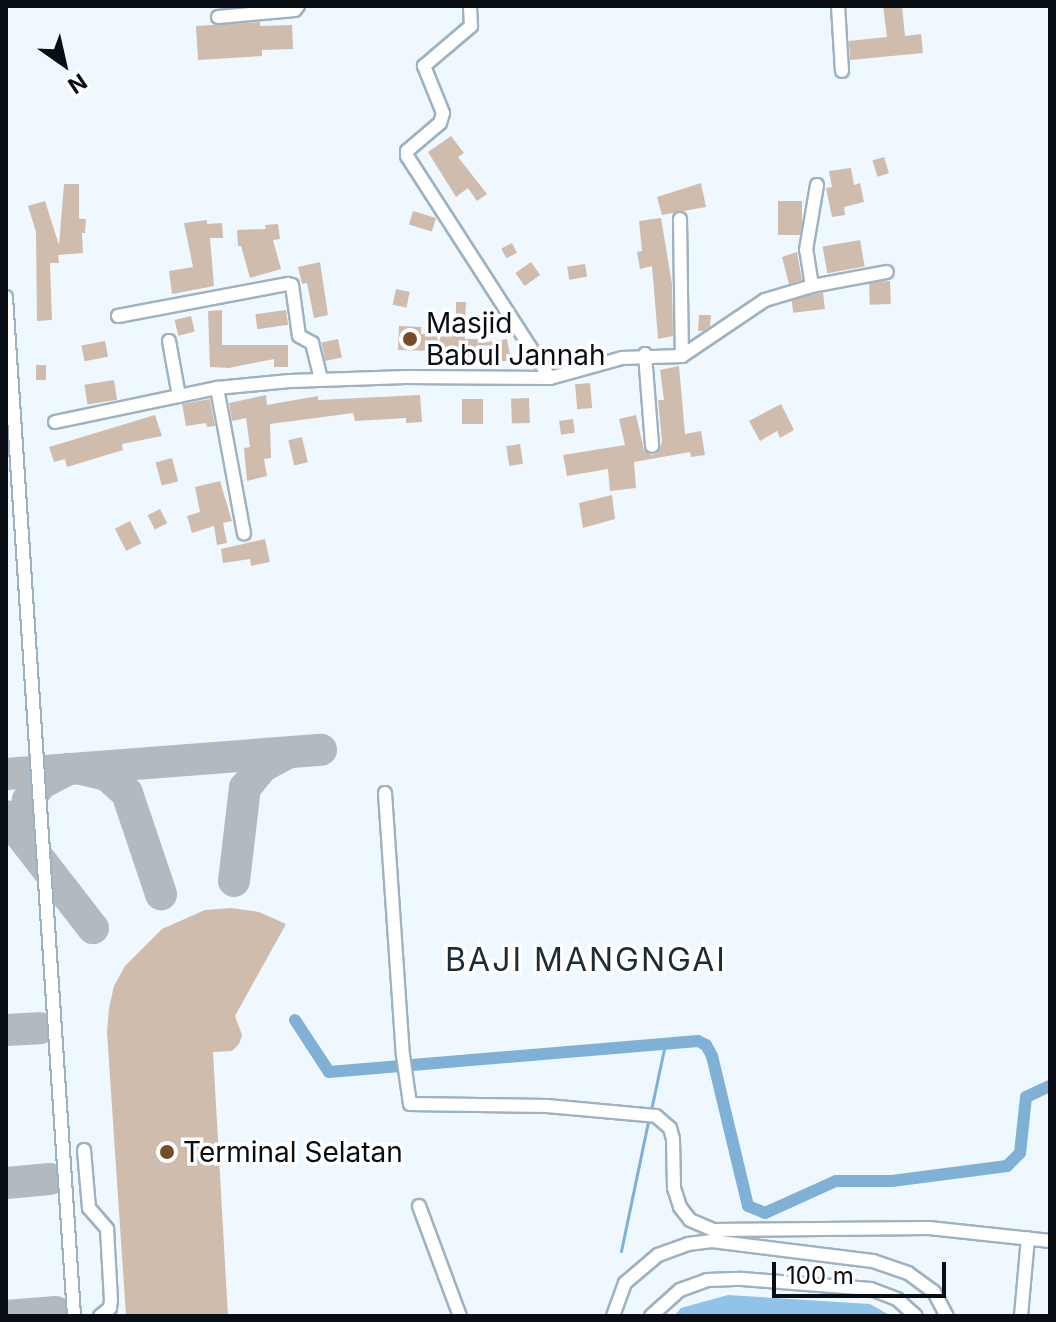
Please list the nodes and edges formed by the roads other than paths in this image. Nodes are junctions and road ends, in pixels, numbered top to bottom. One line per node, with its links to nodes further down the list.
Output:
1 (298, 6): 4 (street)
2 (470, 6): 15 (street)
3 (838, 6): 5 (street)
4 (218, 17)
5 (842, 71)
6 (817, 185): 9 (street)
7 (680, 219): 14 (street)
8 (887, 272): 9 (street)
9 (812, 286): 14 (street)
10 (6, 297): 25 (street)
11 (118, 316): 16 (street)
12 (169, 341): 18 (street)
13 (645, 354): 14 (street); 15 (street); 20 (street)
14 (682, 356)
15 (550, 378): 16 (street)
16 (321, 379): 17 (street)
17 (217, 388): 18 (street); 21 (street)
18 (179, 396): 19 (street)
19 (55, 422)
20 (652, 446)
21 (244, 534)
22 (385, 793): 27 (street)
23 (84, 1150): 26 (street)
24 (419, 1206): 31 (street)
25 (67, 1208): 26 (street); 29 (street)
26 (89, 1208): 30 (street)
27 (1028, 1238): 28 (street); 36 (street)
28 (1050, 1241)
29 (74, 1316)
30 (100, 1316)
31 (460, 1316)
32 (613, 1316): 35 (street)
33 (651, 1316): 34 (street)
34 (916, 1316)
35 (947, 1316)
36 (1021, 1316)

